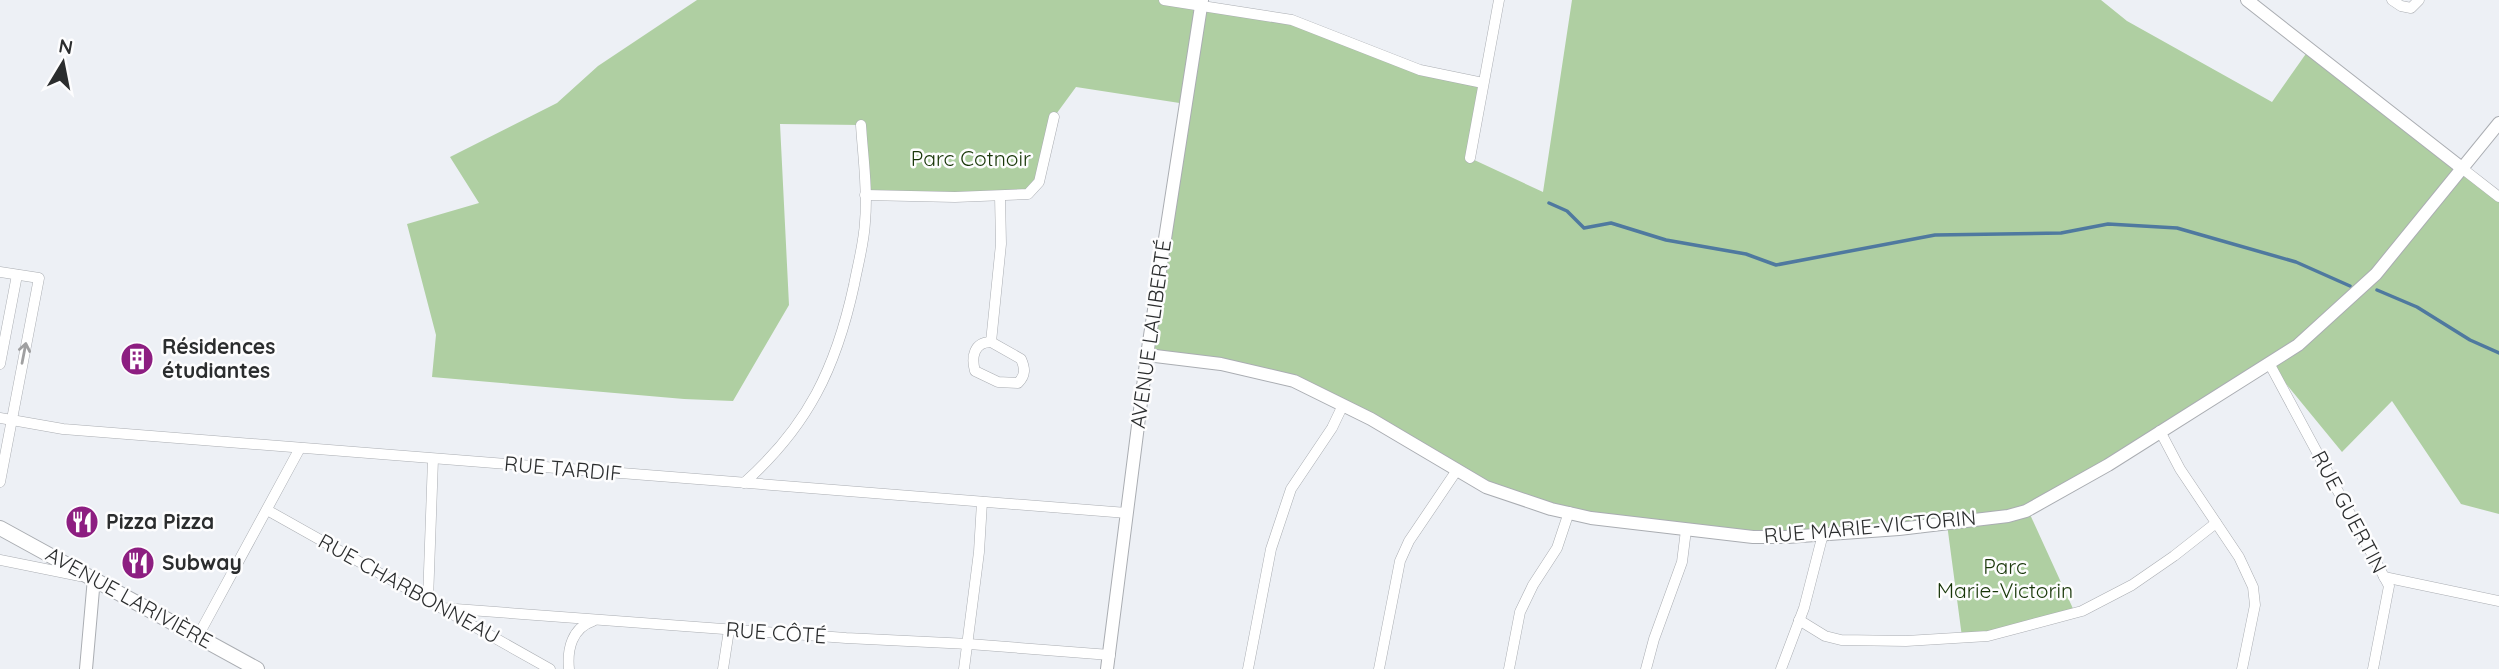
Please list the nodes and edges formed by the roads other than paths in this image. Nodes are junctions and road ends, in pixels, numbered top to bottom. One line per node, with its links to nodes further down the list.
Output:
1 (1164, 0): 6 (street)
2 (1499, 0): 7 (street)
3 (2248, 0): 12 (street)
4 (2392, 0): 5 (street)
5 (2419, 0)
6 (1201, 3): 7 (street); 19 (street, AVENUE LALIBERTÉ)
7 (1483, 83): 11 (street)
8 (1054, 117): 14 (street)
9 (2499, 123): 12 (street, RUE MARIE-VICTORIN)
10 (861, 125): 13 (street)
11 (1470, 158)
12 (2463, 169): 15 (street); 20 (street, RUE MARIE-VICTORIN)
13 (865, 195): 14 (street); 29 (street)
14 (1000, 196): 18 (street)
15 (2499, 197)
16 (0, 272): 17 (street)
17 (17, 275): 21 (street); 23 (street, one-way to 17)
18 (991, 342): 18 (street)
19 (1147, 355): 22 (street, RUE MARIE-VICTORIN); 33 (street, AVENUE LALIBERTÉ)
20 (2269, 363): 24 (street, RUE MARIE-VICTORIN); 39 (street, RUE GUERTIN)
21 (0, 364)
22 (1343, 405): 27 (street, RUE MARIE-VICTORIN); 57 (street)
23 (5, 419): 25 (street, RUE TARDIF); 28 (street)
24 (2160, 431): 34 (street); 37 (street, RUE MARIE-VICTORIN)
25 (300, 448): 26 (street, RUE TARDIF); 31 (street)
26 (433, 459): 29 (street, RUE TARDIF); 41 (street)
27 (1457, 470): 32 (street, RUE MARIE-VICTORIN); 58 (street)
28 (0, 482)
29 (744, 483): 30 (street, RUE TARDIF)
30 (982, 502): 33 (street, RUE TARDIF); 48 (street)
31 (267, 510): 41 (street, RUE CHARBONNEAU); 47 (street)
32 (1569, 512): 36 (street, RUE MARIE-VICTORIN); 59 (street)
33 (1127, 513): 49 (street, AVENUE LALIBERTÉ)
34 (2216, 523): 45 (street); 62 (street)
35 (0, 528): 40 (main road, AVENUE LARIVIÈRE)
36 (1686, 530): 37 (street, RUE MARIE-VICTORIN); 60 (street)
37 (1823, 534): 45 (street)
38 (0, 561): 40 (street)
39 (2384, 577): 42 (street); 63 (street, RUE GUERTIN)
40 (94, 579): 47 (main road, AVENUE LARIVIÈRE); 50 (street)
41 (428, 600): 43 (street, RUE CHARBONNEAU)
42 (2499, 601)
43 (442, 608): 44 (street, RUE CÔTÉ); 52 (street, RUE CHARBONNEAU)
44 (600, 620): 46 (street, RUE CÔTÉ); 53 (street)
45 (1799, 620): 61 (street)
46 (729, 630): 48 (street, RUE CÔTÉ); 54 (street)
47 (198, 636): 51 (main road, AVENUE LARIVIÈRE)
48 (969, 644): 49 (street, RUE CÔTÉ); 55 (street)
49 (1110, 654): 56 (street, AVENUE LALIBERTÉ)
50 (86, 669)
51 (257, 669)
52 (550, 669)
53 (569, 669)
54 (723, 669)
55 (964, 669)
56 (1107, 669)
57 (1248, 669)
58 (1379, 669)
59 (1509, 669)
60 (1646, 669)
61 (1781, 669)
62 (2242, 669)
63 (2373, 669)

